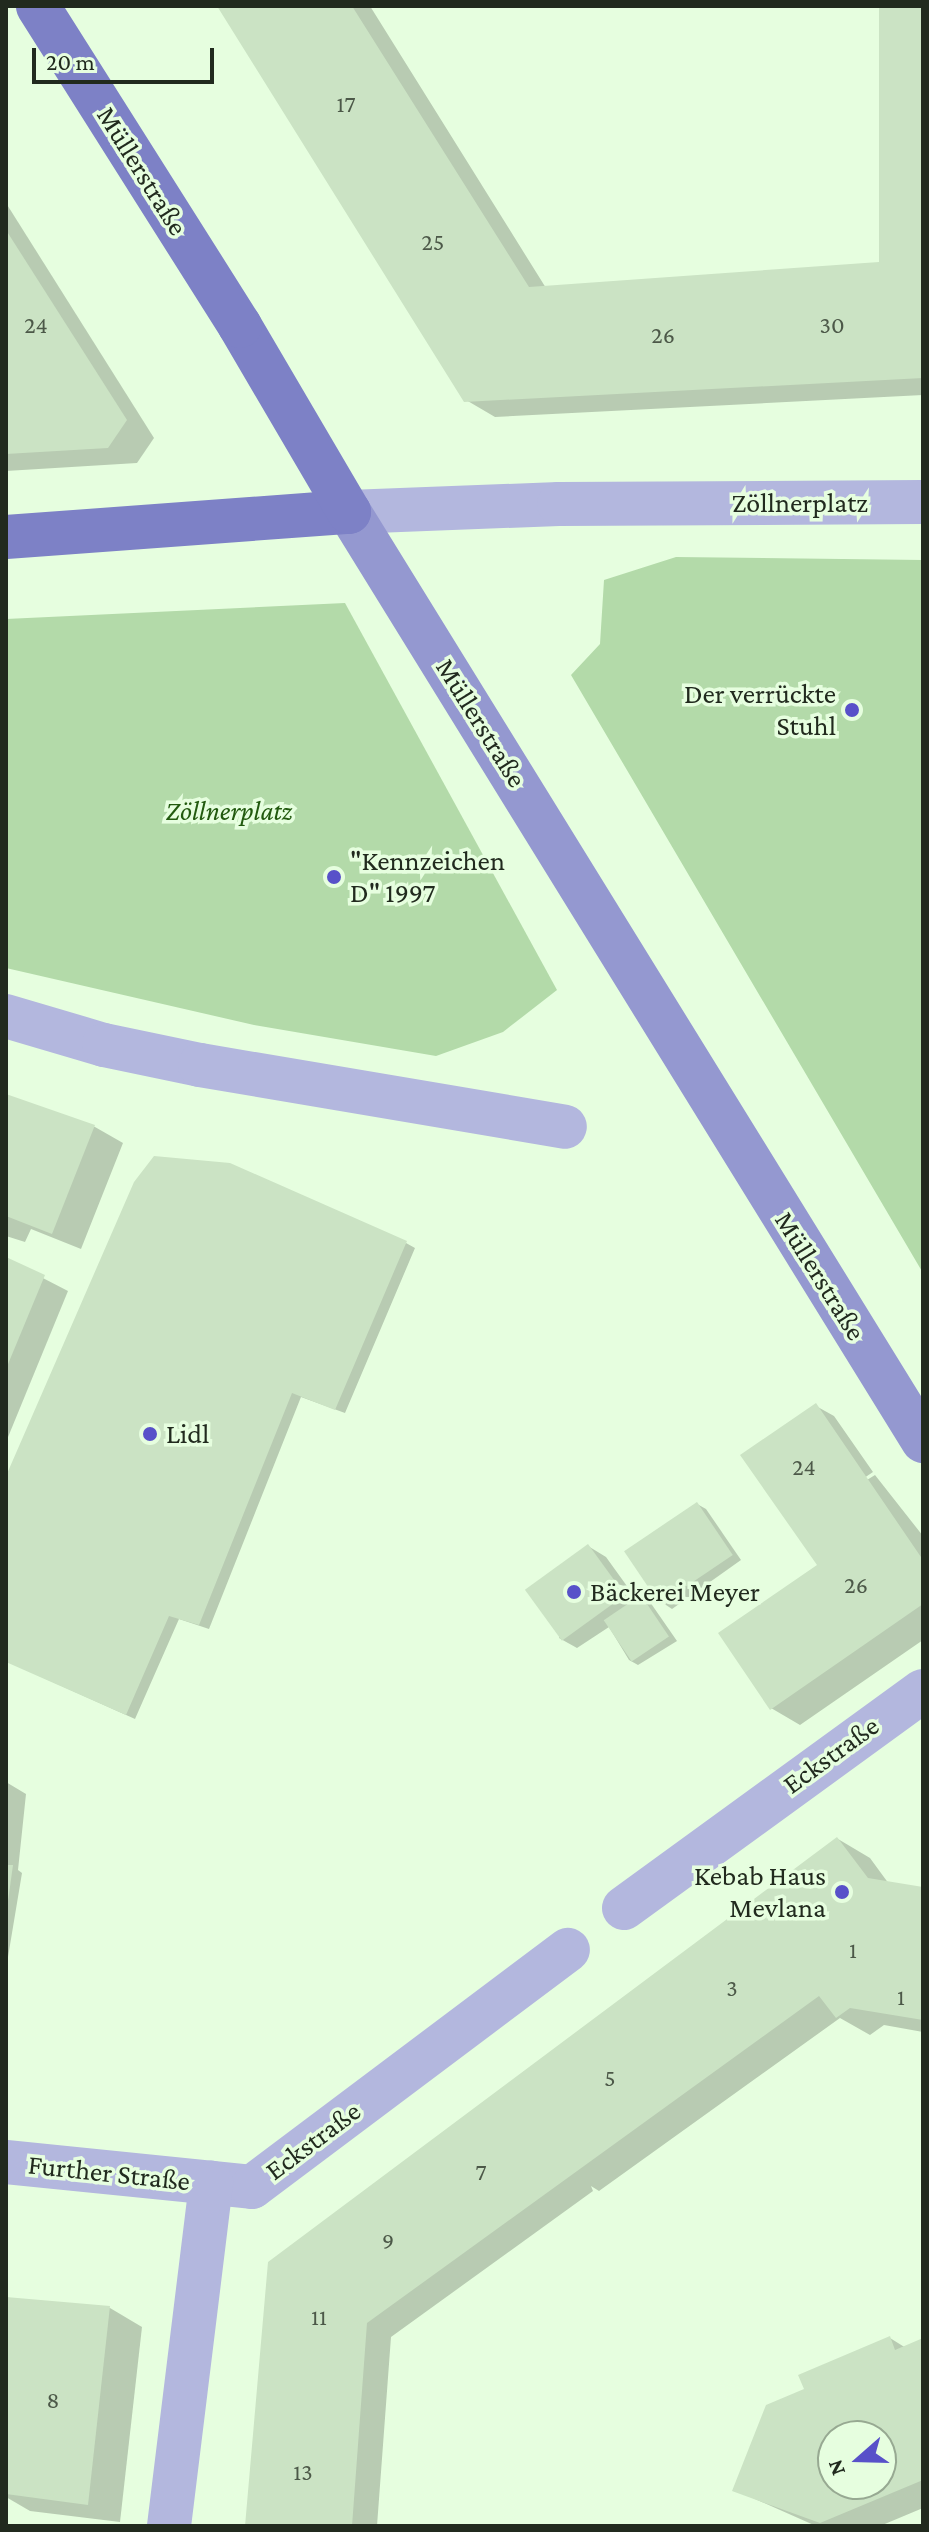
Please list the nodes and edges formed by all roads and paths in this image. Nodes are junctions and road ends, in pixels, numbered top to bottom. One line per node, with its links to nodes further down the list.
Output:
1 (38, 6): 3 (main road, Müllerstraße)
2 (923, 502): 3 (street, Zöllnerplatz)
3 (349, 512): 4 (main road, Zöllnerplatz); 7 (main road, Müllerstraße)
4 (6, 537)
5 (6, 1016): 6 (street)
6 (565, 1127)
7 (923, 1441)
8 (923, 1691): 9 (street, Eckstraße)
9 (624, 1908)
10 (568, 1950): 12 (street, Eckstraße)
11 (6, 2162): 12 (street, Further Straße)
12 (211, 2183): 13 (street)
13 (169, 2526)

